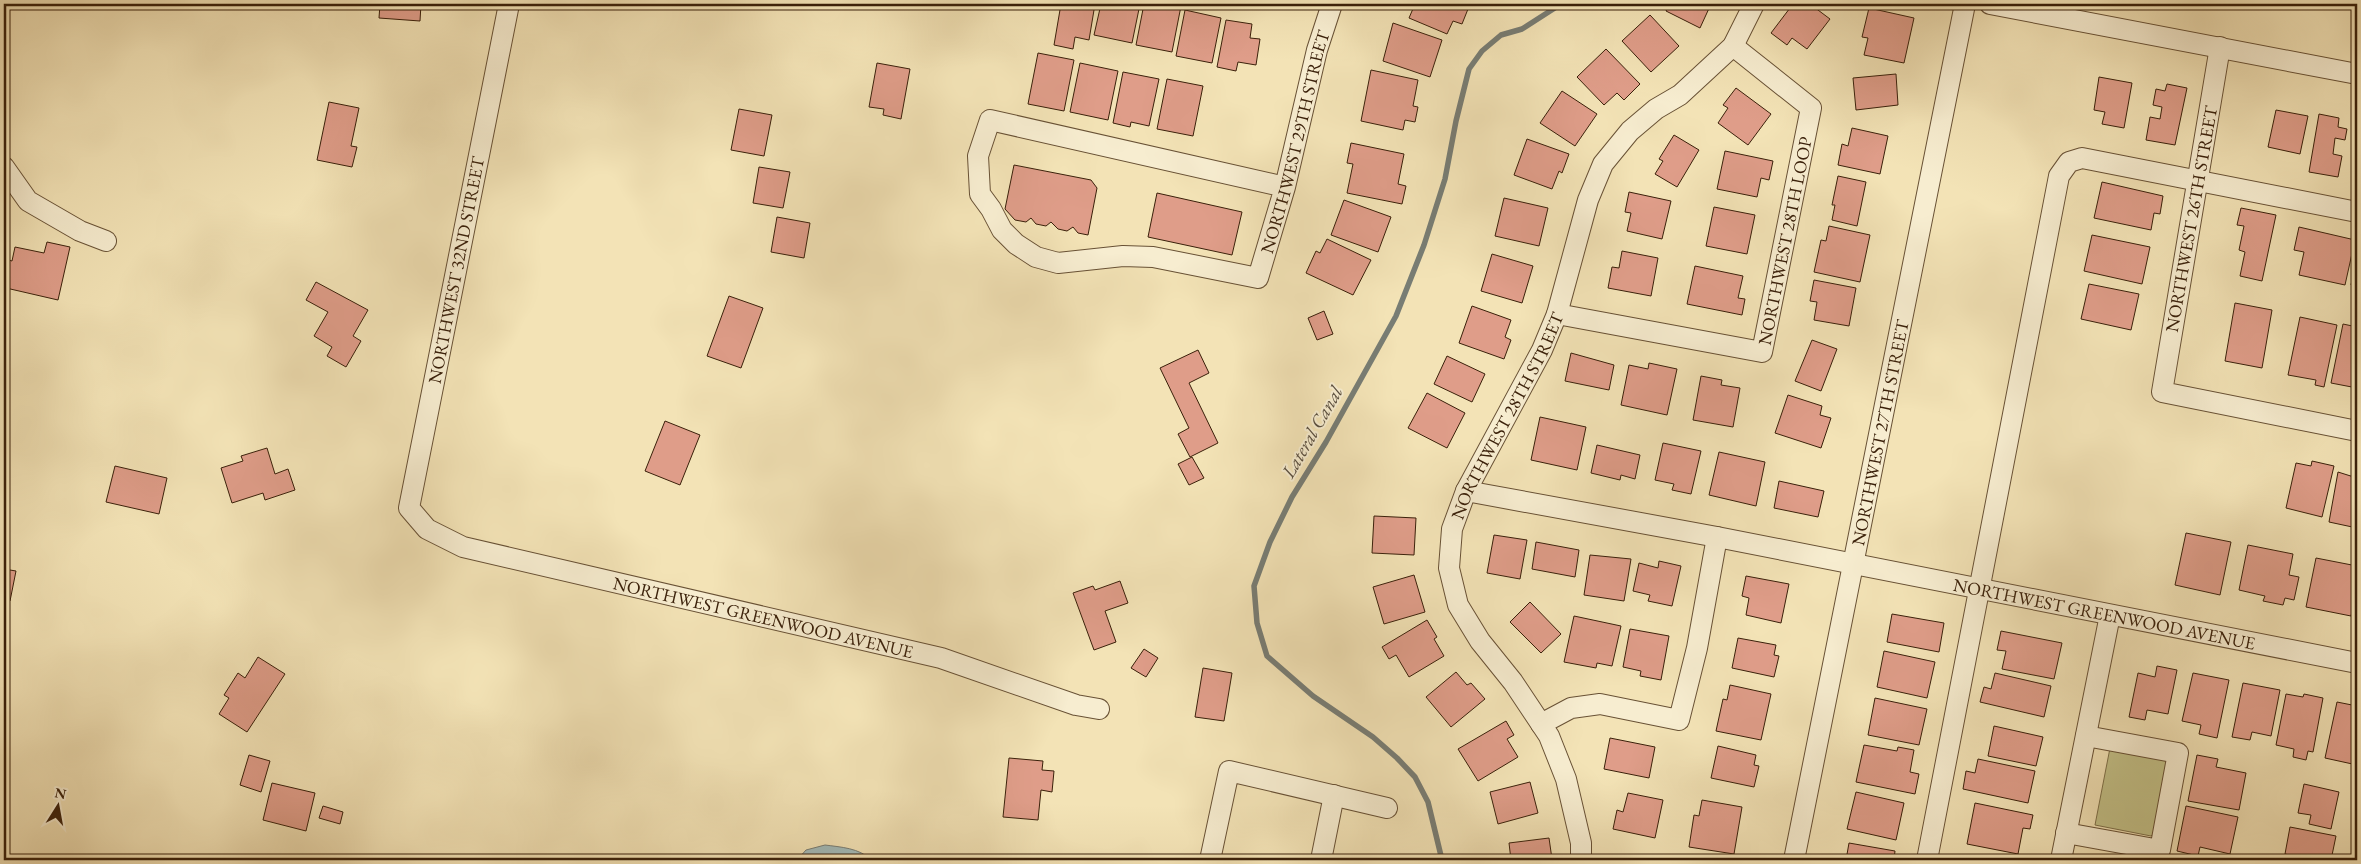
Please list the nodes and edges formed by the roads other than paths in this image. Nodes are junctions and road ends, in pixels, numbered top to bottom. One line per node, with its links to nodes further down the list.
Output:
1 (509, 4): 17 (street, NORTHWEST 32ND STREET)
2 (1332, 4): 11 (street, NORTHWEST 29TH STREET)
3 (1754, 4): 6 (street, NORTHWEST 28TH STREET)
4 (1964, 4): 19 (street, NORTHWEST 27TH STREET)
5 (1990, 4): 7 (street)
6 (1733, 46): 14 (street, NORTHWEST 28TH STREET); 14 (street, NORTHWEST 28TH LOOP)
7 (2220, 47): 8 (street); 10 (street, NORTHWEST 26TH STREET)
8 (2357, 74)
9 (4, 167): 13 (street)
10 (2198, 180): 12 (street); 15 (street, NORTHWEST 26TH STREET); 20 (street)
11 (1285, 187): 11 (street, NORTHWEST 29TH STREET)
12 (2357, 212)
13 (106, 241)
14 (1557, 314): 16 (street, NORTHWEST 28TH STREET)
15 (2357, 431)
16 (1466, 491): 18 (street, NORTHWEST GREENWOOD AVENUE); 24 (street, NORTHWEST 28TH STREET)
17 (427, 529): 23 (street, NORTHWEST GREENWOOD AVENUE)
18 (1717, 537): 19 (street, NORTHWEST GREENWOOD AVENUE); 24 (street)
19 (1852, 565): 20 (street, NORTHWEST GREENWOOD AVENUE); 32 (street, NORTHWEST 27TH STREET)
20 (1980, 590): 21 (street, NORTHWEST GREENWOOD AVENUE); 33 (street)
21 (2110, 615): 22 (street, NORTHWEST GREENWOOD AVENUE); 25 (street)
22 (2357, 663)
23 (1099, 709)
24 (1541, 724): 31 (street, NORTHWEST 28TH STREET)
25 (2086, 736): 28 (street); 28 (street)
26 (1334, 796): 27 (street); 29 (street); 30 (street)
27 (1387, 808)
28 (2066, 833): 34 (street)
29 (1210, 860)
30 (1322, 860)
31 (1581, 860)
32 (1794, 860)
33 (1927, 860)
34 (2061, 860)

